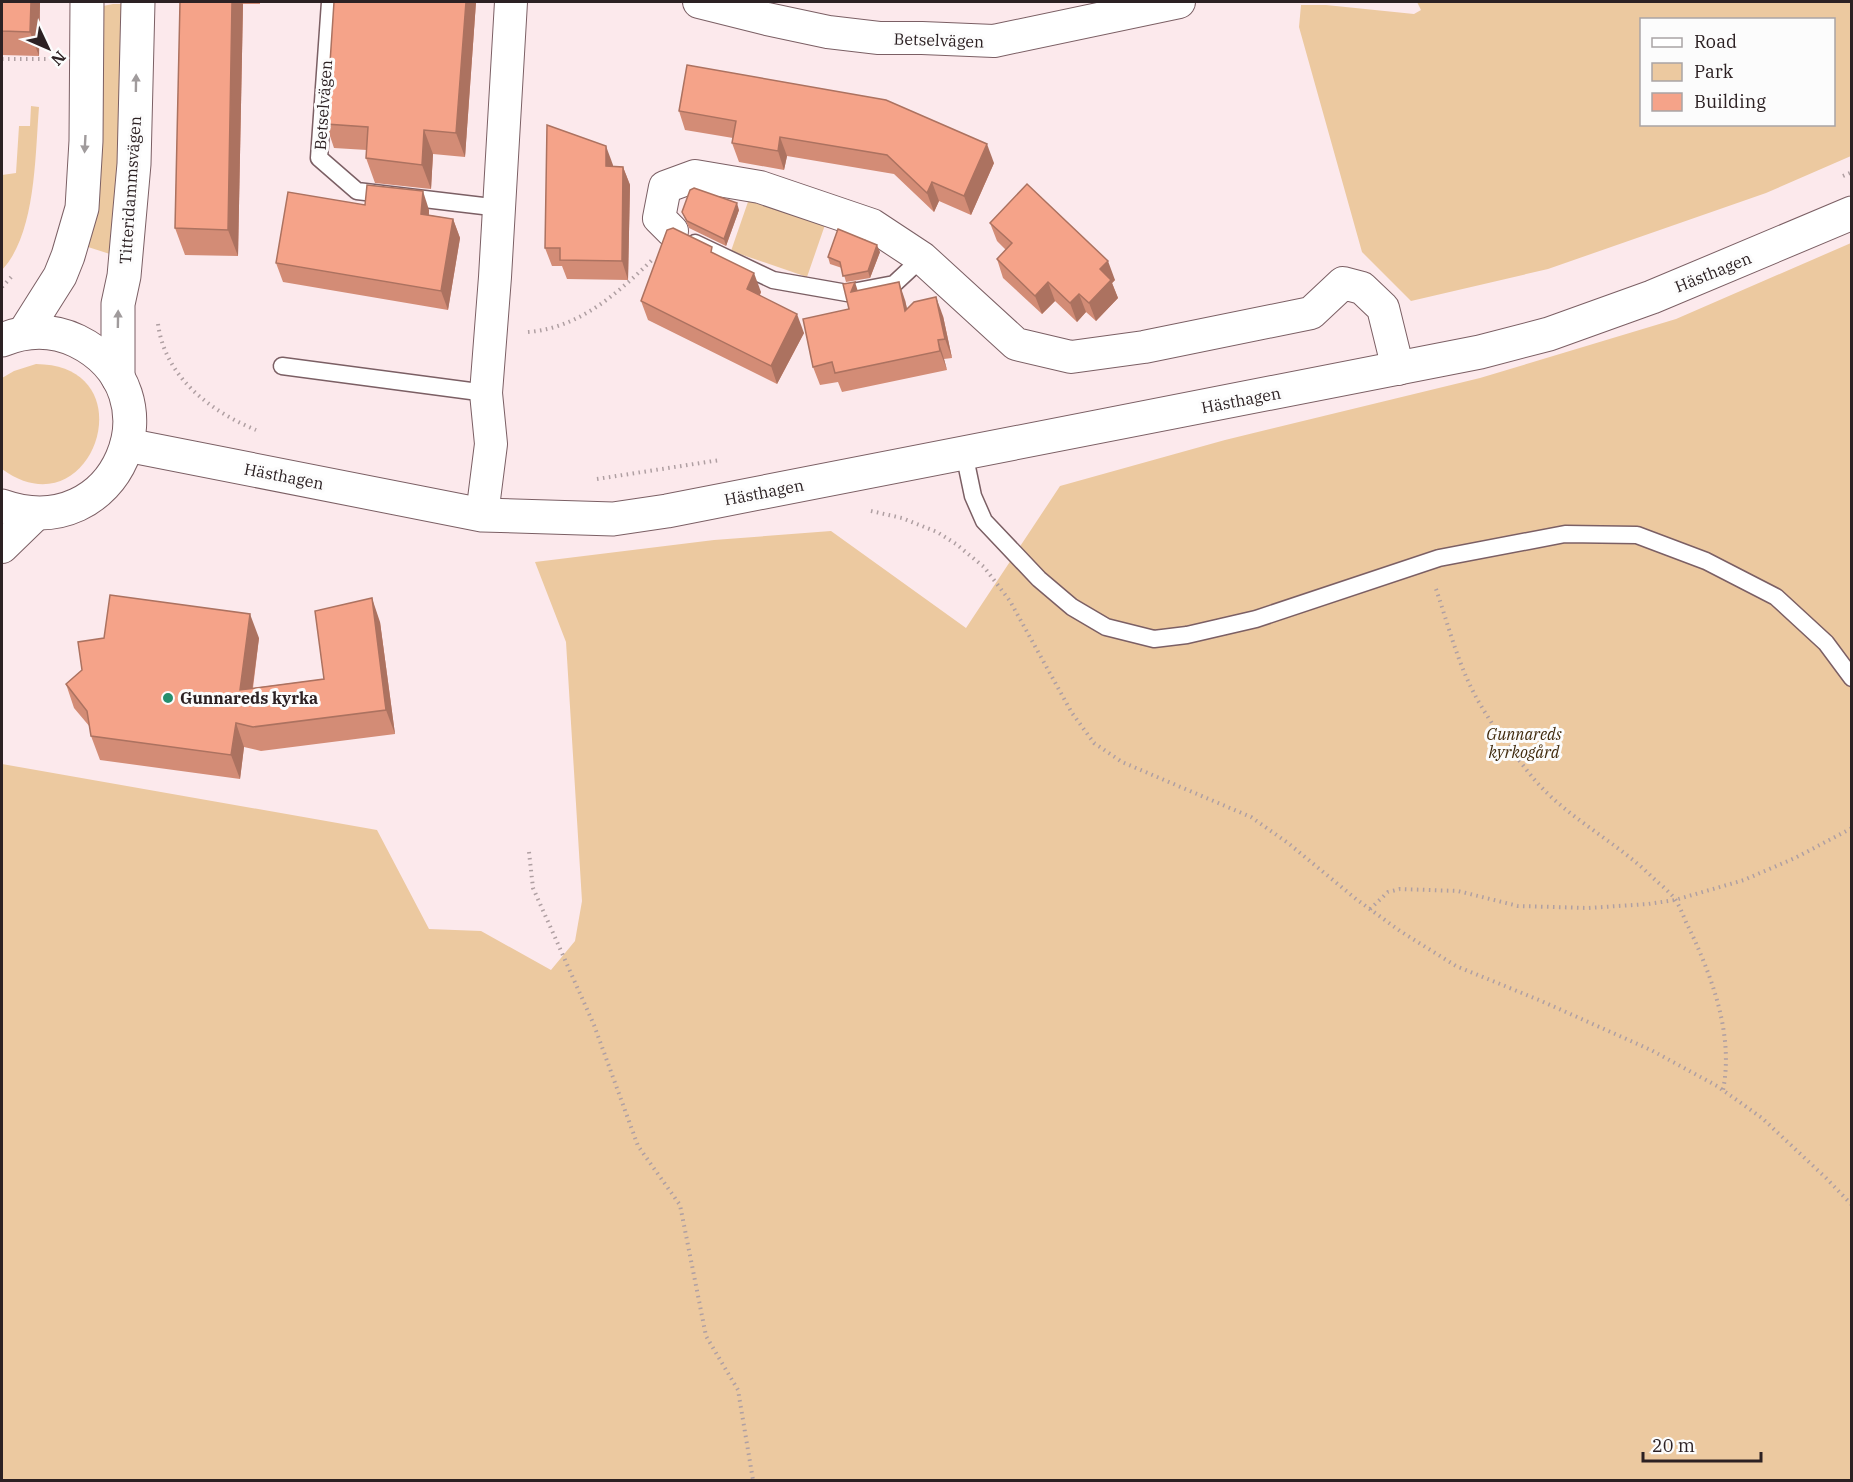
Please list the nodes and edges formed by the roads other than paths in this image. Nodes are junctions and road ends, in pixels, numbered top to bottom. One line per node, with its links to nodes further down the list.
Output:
1 (87, 2): 11 (street, one-way to 11)
2 (138, 2): 14 (street, Titteridammsvägen, one-way to 2)
3 (330, 2): 7 (lane, Betselvägen)
4 (512, 2): 7 (street)
5 (699, 2): 6 (street, Betselvägen)
6 (1179, 2)
7 (500, 208): 15 (street)
8 (1851, 213): 13 (street, Hästhagen)
9 (672, 231): 10 (lane); 10 (street)
10 (922, 258): 13 (street)
11 (13, 337): 14 (street)
12 (282, 366): 15 (lane)
13 (1398, 369): 17 (street, Hästhagen)
14 (118, 378): 16 (street)
15 (486, 393): 20 (street)
16 (127, 445): 19 (street); 20 (street, Hästhagen)
17 (964, 453): 20 (street, Hästhagen); 22 (lane)
18 (2, 506): 19 (street)
19 (36, 514): 21 (street)
20 (482, 515)
21 (2, 547)
22 (1851, 678)

